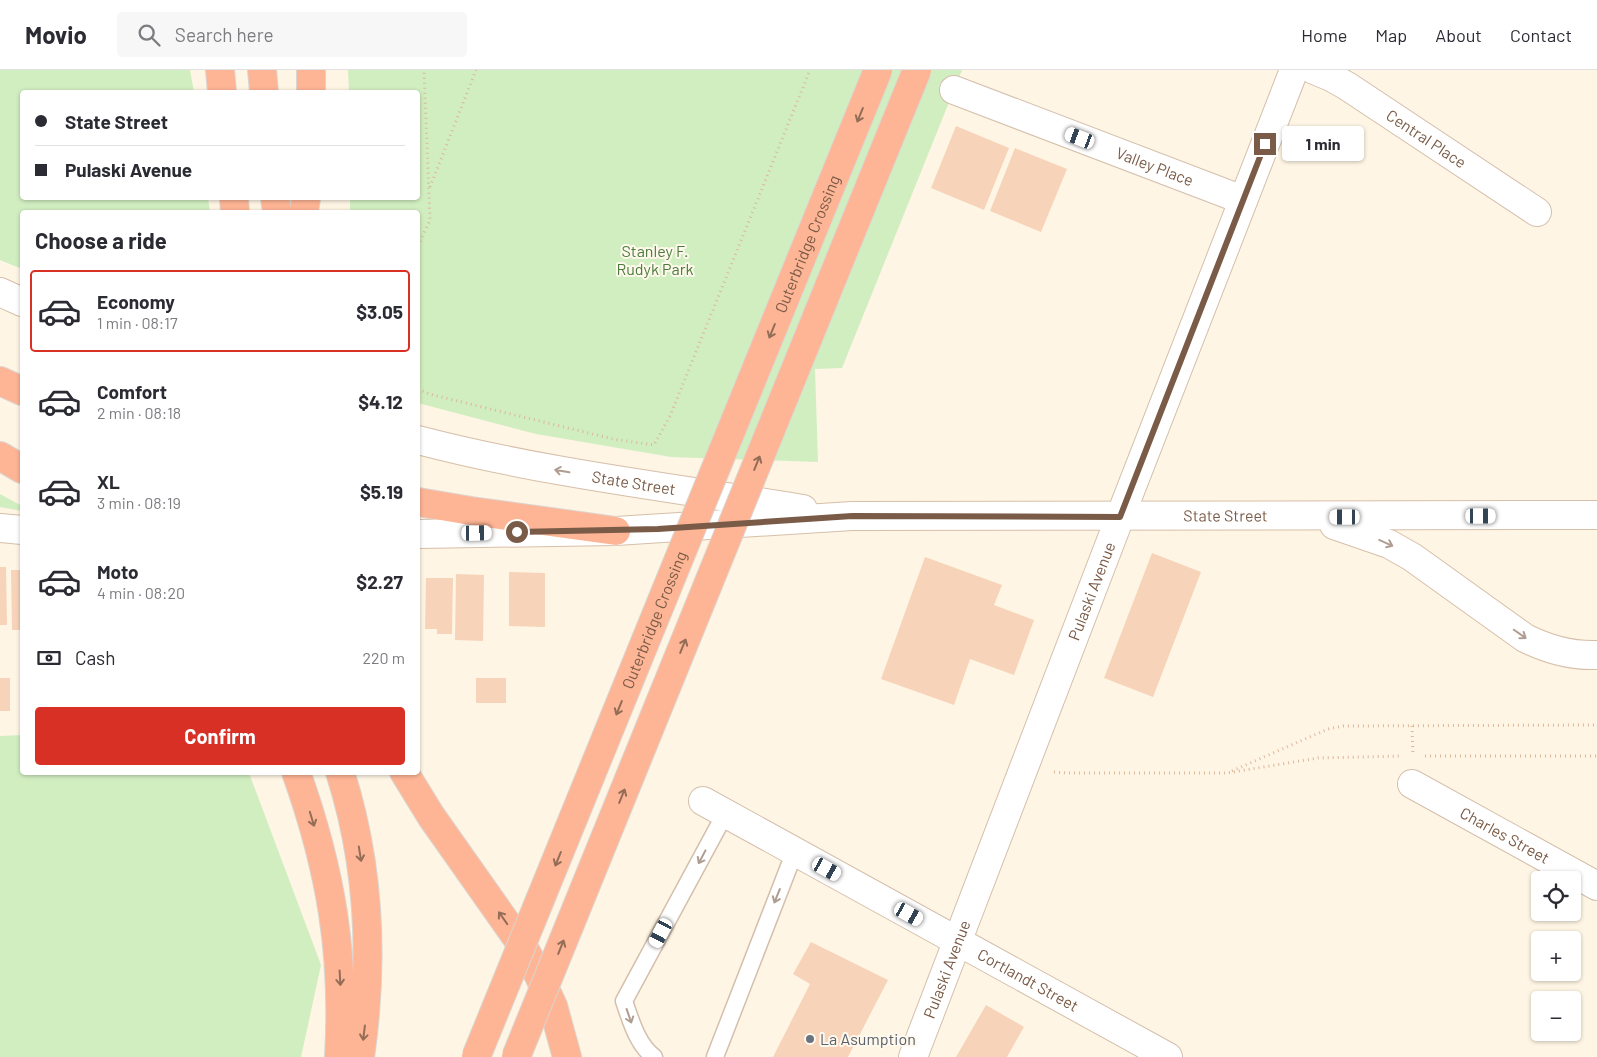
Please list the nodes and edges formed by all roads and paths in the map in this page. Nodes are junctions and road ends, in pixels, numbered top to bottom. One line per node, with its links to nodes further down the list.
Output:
1 (220, 70): 11 (highway)
2 (262, 70): 12 (highway)
3 (311, 70): 13 (highway)
4 (424, 70): 15 (path)
5 (476, 70): 15 (path)
6 (810, 70): 23 (path)
7 (878, 70): 53 (highway, Outerbridge Crossing, one-way to 53, bridge)
8 (917, 70): 54 (highway, one-way to 8, bridge)
9 (1294, 70): 16 (street, Pulaski Avenue)
10 (1314, 70): 17 (street, Central Place)
11 (222, 90)
12 (264, 90)
13 (311, 90)
14 (954, 90): 16 (street, Valley Place)
15 (429, 190): 18 (path)
16 (1243, 200): 30 (street, Pulaski Avenue)
17 (1537, 212)
18 (420, 242)
19 (0, 292): 20 (street)
20 (20, 301)
21 (0, 381): 22 (highway)
22 (20, 389)
23 (420, 390)
24 (420, 440): 29 (street, State Street, one-way to 24)
25 (0, 456): 26 (highway)
26 (20, 468)
27 (420, 502): 34 (highway)
28 (1597, 515): 31 (street, State Street)
29 (852, 516): 30 (street, State Street); 34 (street, State Street)
30 (1120, 517): 31 (street, State Street); 41 (street, Pulaski Avenue)
31 (1306, 517): 36 (street, one-way to 36)
32 (0, 528): 33 (street)
33 (20, 530)
34 (616, 531): 35 (street, State Street)
35 (420, 534)
36 (1597, 655)
37 (1597, 725): 42 (path)
38 (1403, 756): 42 (path)
39 (1412, 756): 40 (path)
40 (1597, 756)
41 (1026, 763): 42 (path); 50 (street, Pulaski Avenue)
42 (1227, 773)
43 (297, 775): 51 (highway, one-way to 51)
44 (341, 775): 52 (highway, one-way to 52)
45 (406, 775): 55 (highway, one-way to 45, bridge)
46 (1412, 784): 49 (street, Charles Street)
47 (714, 808): 48 (street, Cortlandt Street); 56 (lane, one-way to 56)
48 (795, 851): 50 (street, Cortlandt Street); 57 (lane, one-way to 57)
49 (1597, 886)
50 (958, 941): 58 (street, Pulaski Avenue); 59 (street, Cortlandt Street)
51 (339, 1057)
52 (360, 1057)
53 (476, 1057)
54 (516, 1057)
55 (567, 1057)
56 (654, 1057)
57 (715, 1057)
58 (913, 1057)
59 (1168, 1057)

